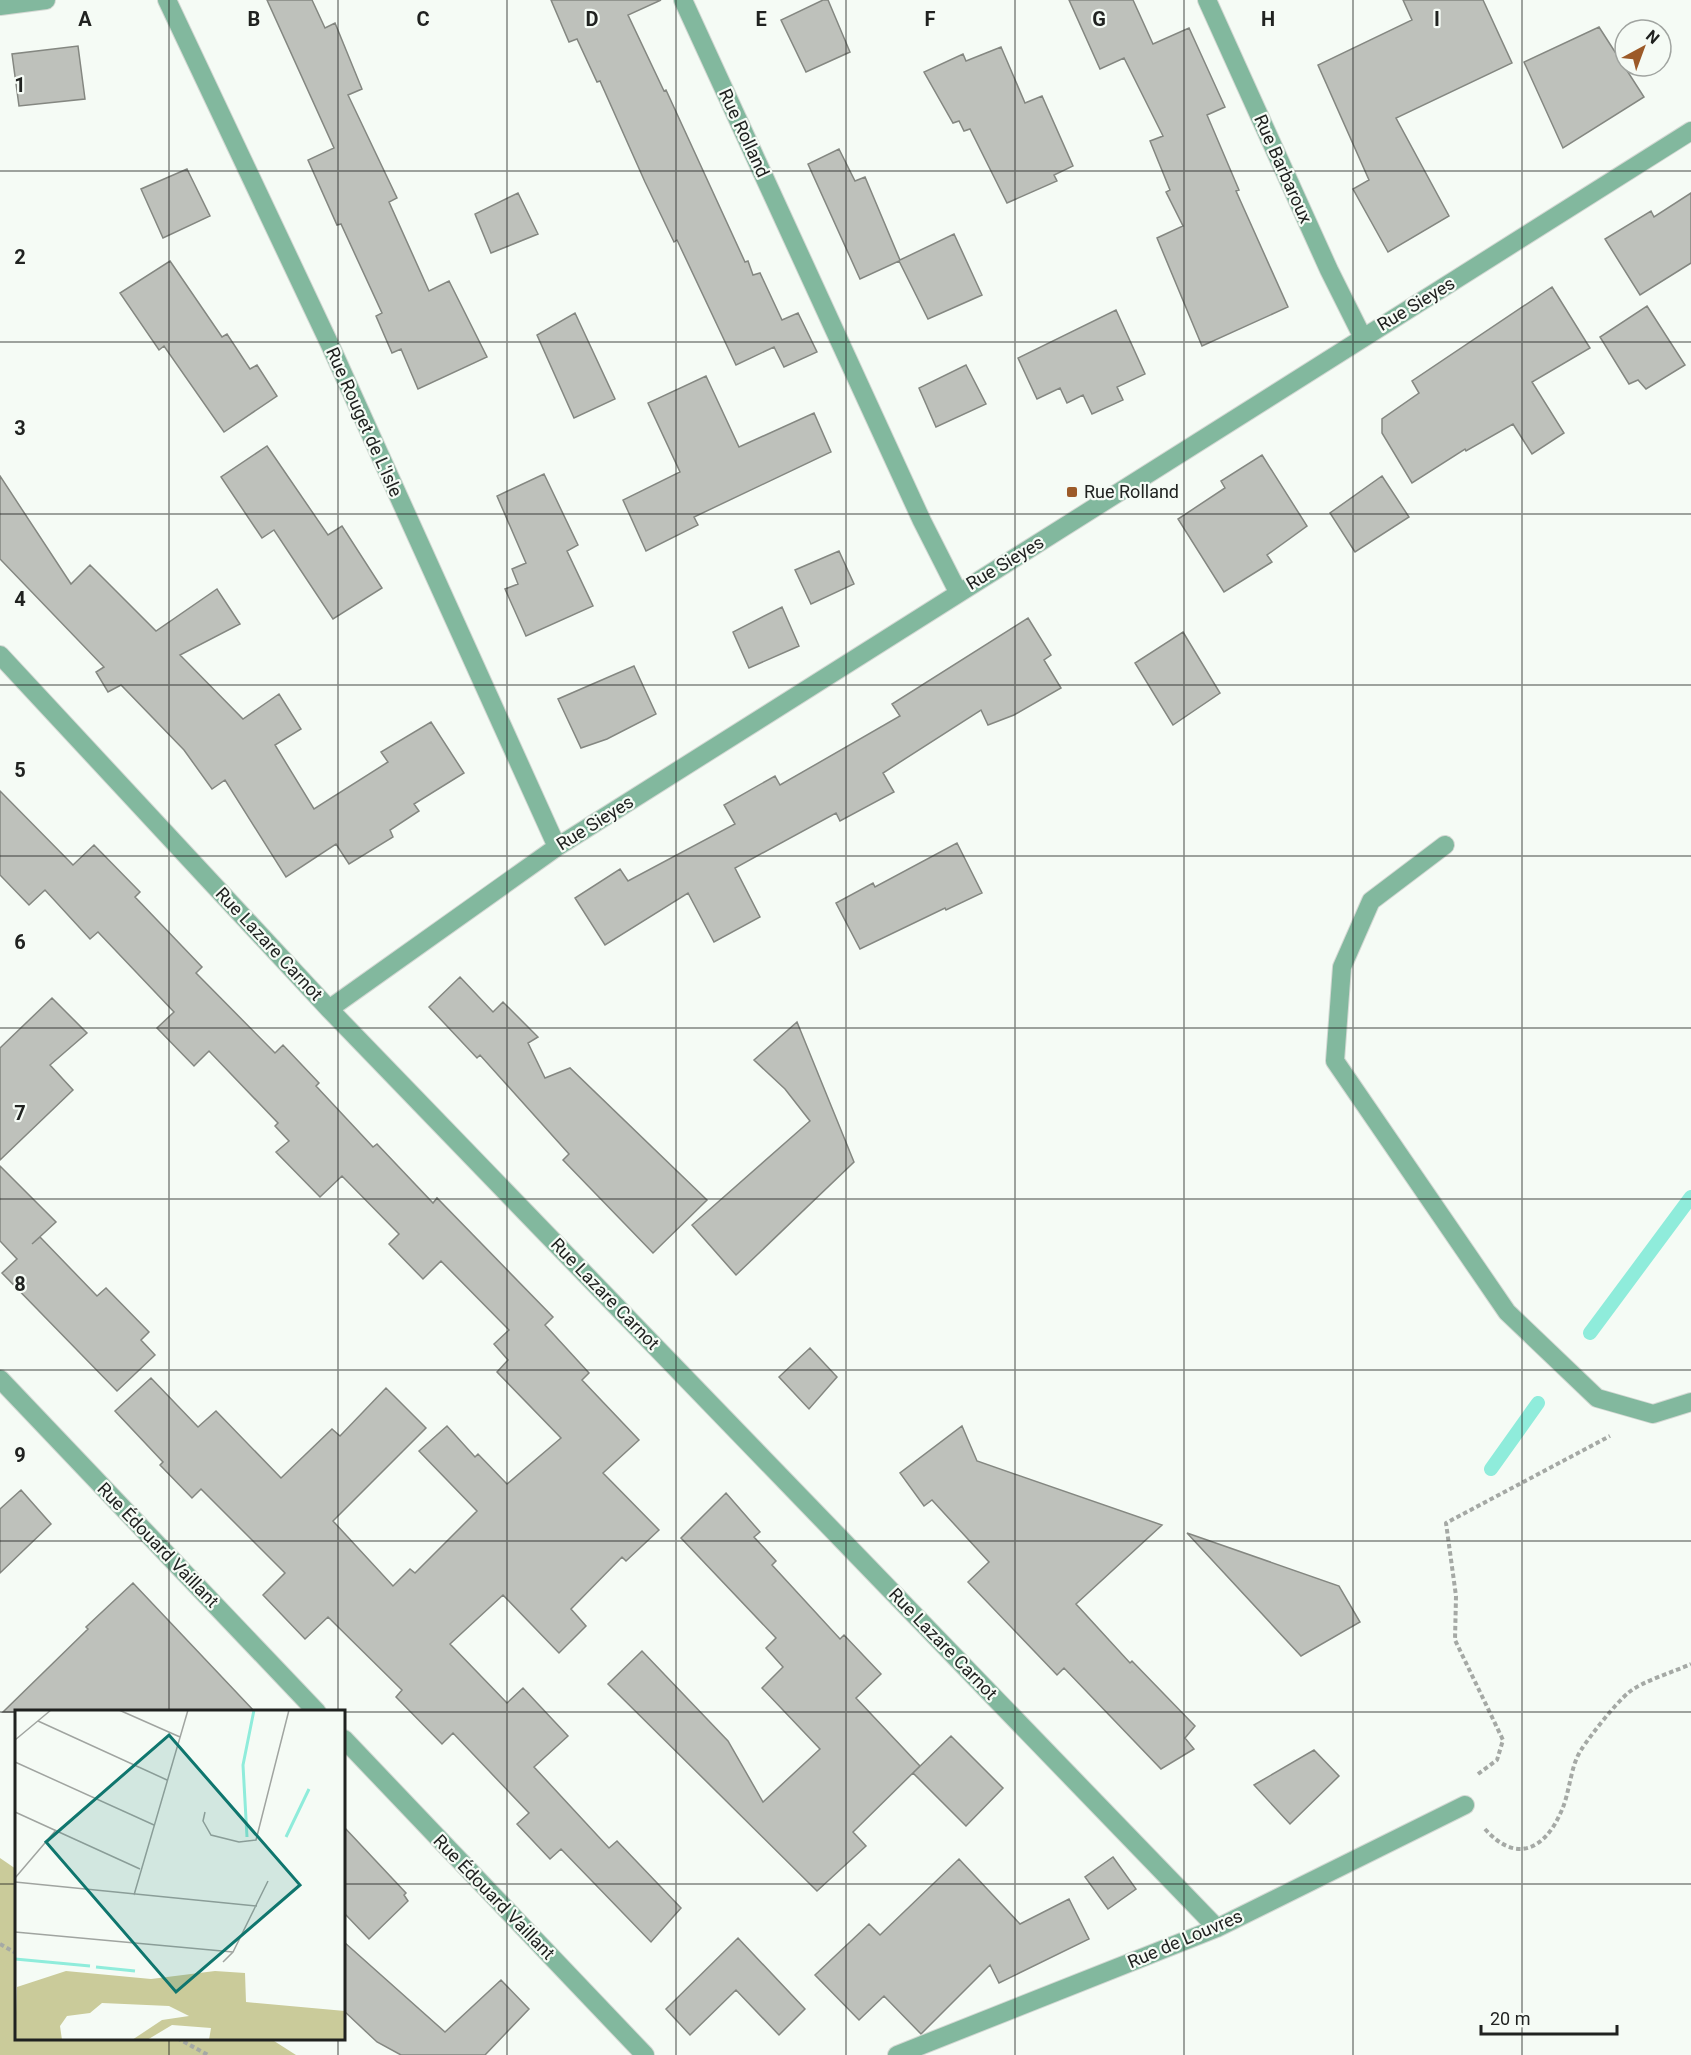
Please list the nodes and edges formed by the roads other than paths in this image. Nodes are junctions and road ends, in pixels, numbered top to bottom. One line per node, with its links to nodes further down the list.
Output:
1 (46, 0): 5 (street)
2 (167, 0): 11 (street, Rue Rouget de L'Isle)
3 (683, 0): 8 (street, Rue Rolland)
4 (1207, 0): 7 (street, Rue Barbaroux)
5 (0, 6)
6 (1691, 131): 7 (street, Rue Sieyes)
7 (1362, 336): 8 (street, Rue Sieyes)
8 (957, 592): 11 (street, Rue Sieyes)
9 (0, 655): 12 (street, Rue Lazare Carnot)
10 (1445, 845): 14 (street)
11 (556, 847): 12 (street, Rue Sieyes)
12 (329, 1009): 18 (street, Rue Lazare Carnot)
13 (0, 1380): 15 (street, Rue Édouard Vaillant)
14 (1691, 1402)
15 (315, 1710)
16 (345, 1740): 19 (street, Rue Édouard Vaillant)
17 (1464, 1805): 18 (street, Rue de Louvres)
18 (1217, 1928): 20 (street, Rue de Louvres)
19 (645, 2055)
20 (897, 2055)

